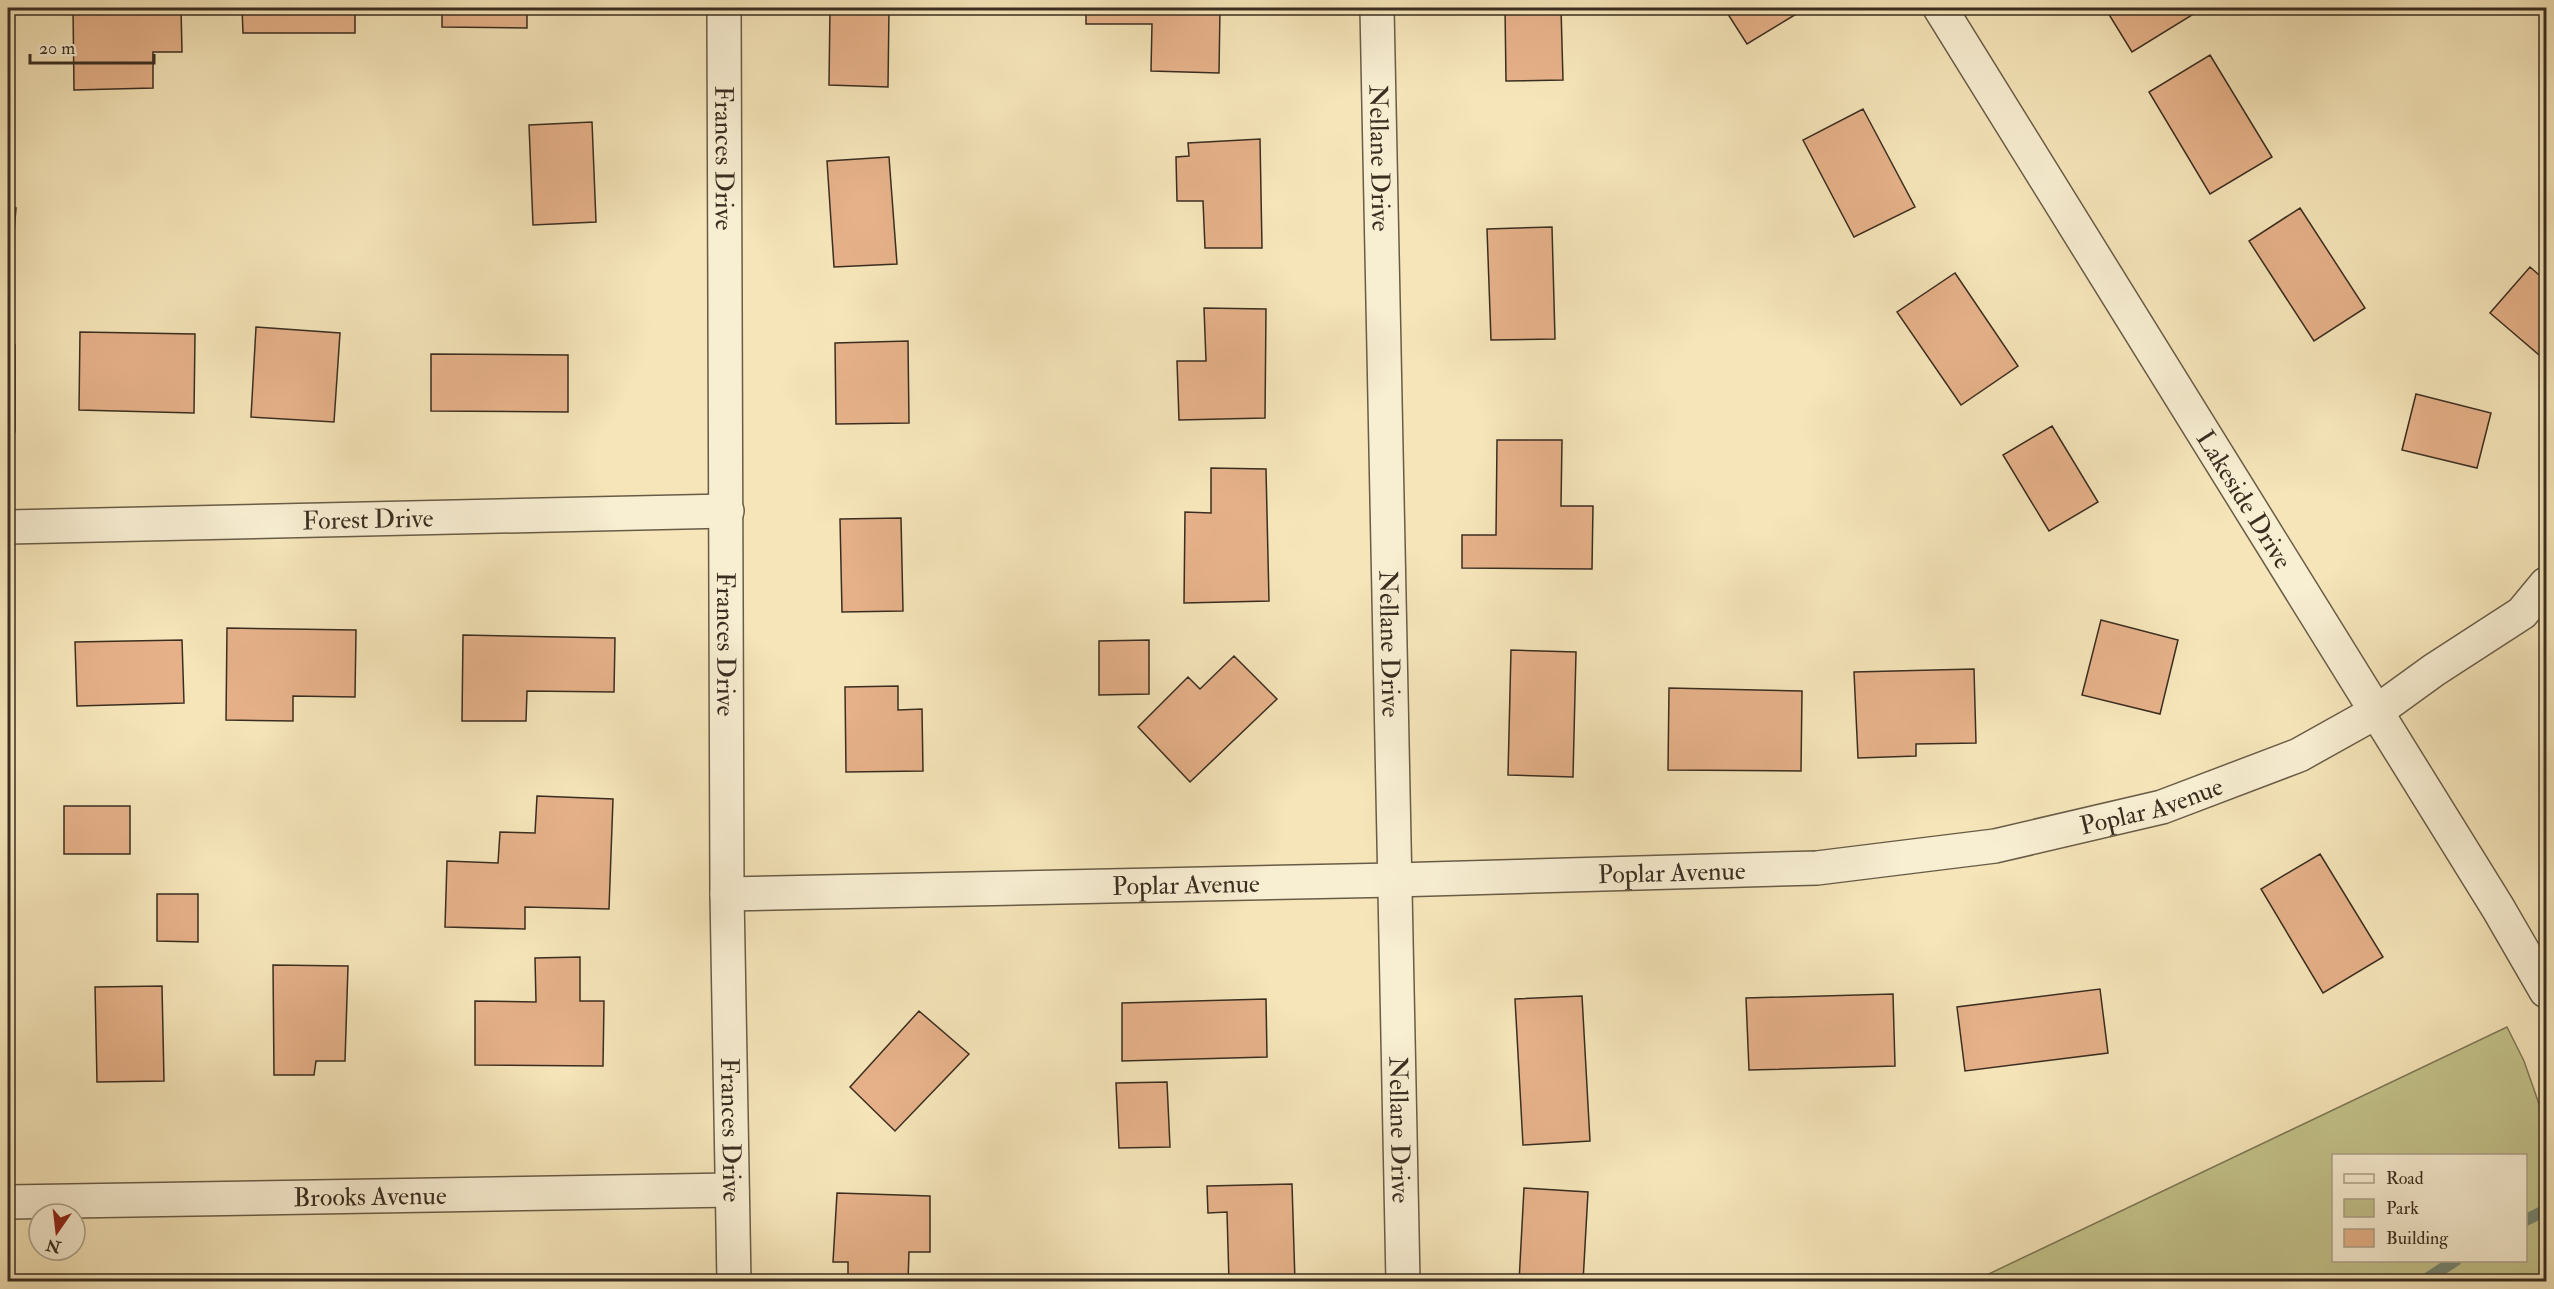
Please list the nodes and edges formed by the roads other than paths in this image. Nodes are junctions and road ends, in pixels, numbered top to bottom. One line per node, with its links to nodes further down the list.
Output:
1 (724, 8): 4 (street, Frances Drive)
2 (1377, 8): 8 (street, Nellane Drive)
3 (1940, 8): 7 (street, Lakeside Drive)
4 (727, 511): 5 (street, Forest Drive); 9 (street, Frances Drive)
5 (8, 527)
6 (2547, 584): 7 (street, Poplar Avenue)
7 (2376, 712): 8 (street, Poplar Avenue); 10 (street, Lakeside Drive)
8 (1394, 880): 9 (street, Poplar Avenue); 14 (street, Nellane Drive)
9 (727, 894): 11 (street, Frances Drive)
10 (2547, 991)
11 (732, 1190): 12 (street, Brooks Avenue); 13 (street, Frances Drive)
12 (8, 1202)
13 (734, 1281)
14 (1403, 1281)

